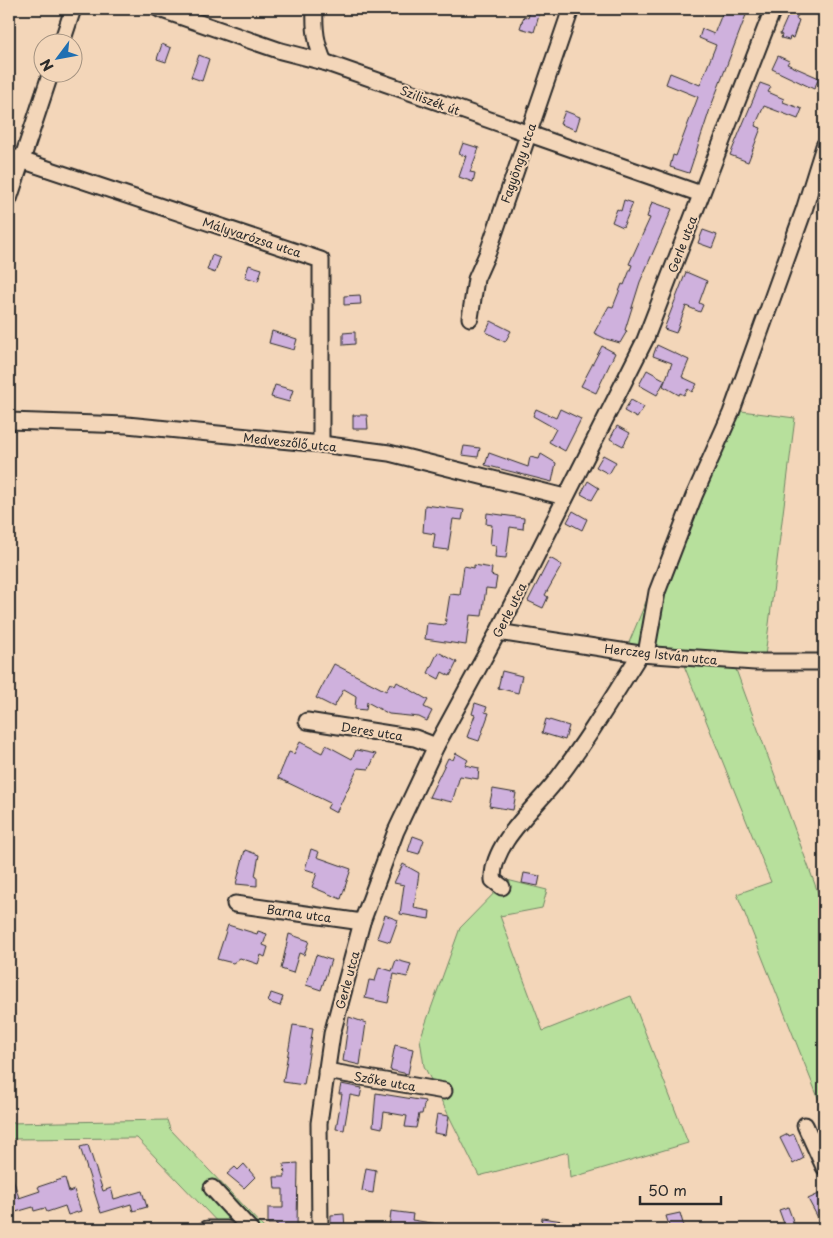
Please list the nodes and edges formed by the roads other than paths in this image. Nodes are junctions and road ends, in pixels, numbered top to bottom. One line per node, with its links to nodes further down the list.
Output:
1 (74, 9): 6 (street)
2 (159, 9): 7 (street, Sziliszék út)
3 (315, 9): 7 (street)
4 (571, 9): 9 (street, Fagyöngy utca)
5 (773, 9): 12 (street, Gerle utca)
6 (66, 32)
7 (324, 62): 9 (street, Sziliszék út)
8 (47, 82): 11 (street)
9 (528, 134): 12 (street, Sziliszék út); 14 (street, Fagyöngy utca)
10 (824, 146): 19 (street)
11 (14, 158): 13 (street); 16 (street, Mályvarózsa utca)
12 (701, 194): 17 (street, Gerle utca)
13 (9, 199)
14 (470, 318)
15 (9, 421): 16 (street, Medveszőlő utca)
16 (321, 444): 17 (street, Medveszőlő utca)
17 (565, 497): 18 (street, Gerle utca)
18 (498, 632): 19 (street, Herczeg István utca); 22 (street, Gerle utca)
19 (643, 654): 20 (street, Herczeg István utca); 23 (street)
20 (824, 662)
21 (307, 721): 22 (street, Deres utca)
22 (436, 746): 25 (street, Gerle utca)
23 (502, 887)
24 (235, 904): 25 (street, Barna utca)
25 (362, 922): 26 (street, Gerle utca)
26 (326, 1070): 27 (street, Szőke utca); 34 (street, Gerle utca)
27 (444, 1091)
28 (805, 1125): 29 (street)
29 (824, 1167)
30 (212, 1188): 33 (street)
31 (206, 1229): 32 (street)
32 (227, 1229)
33 (250, 1229)
34 (320, 1229)

